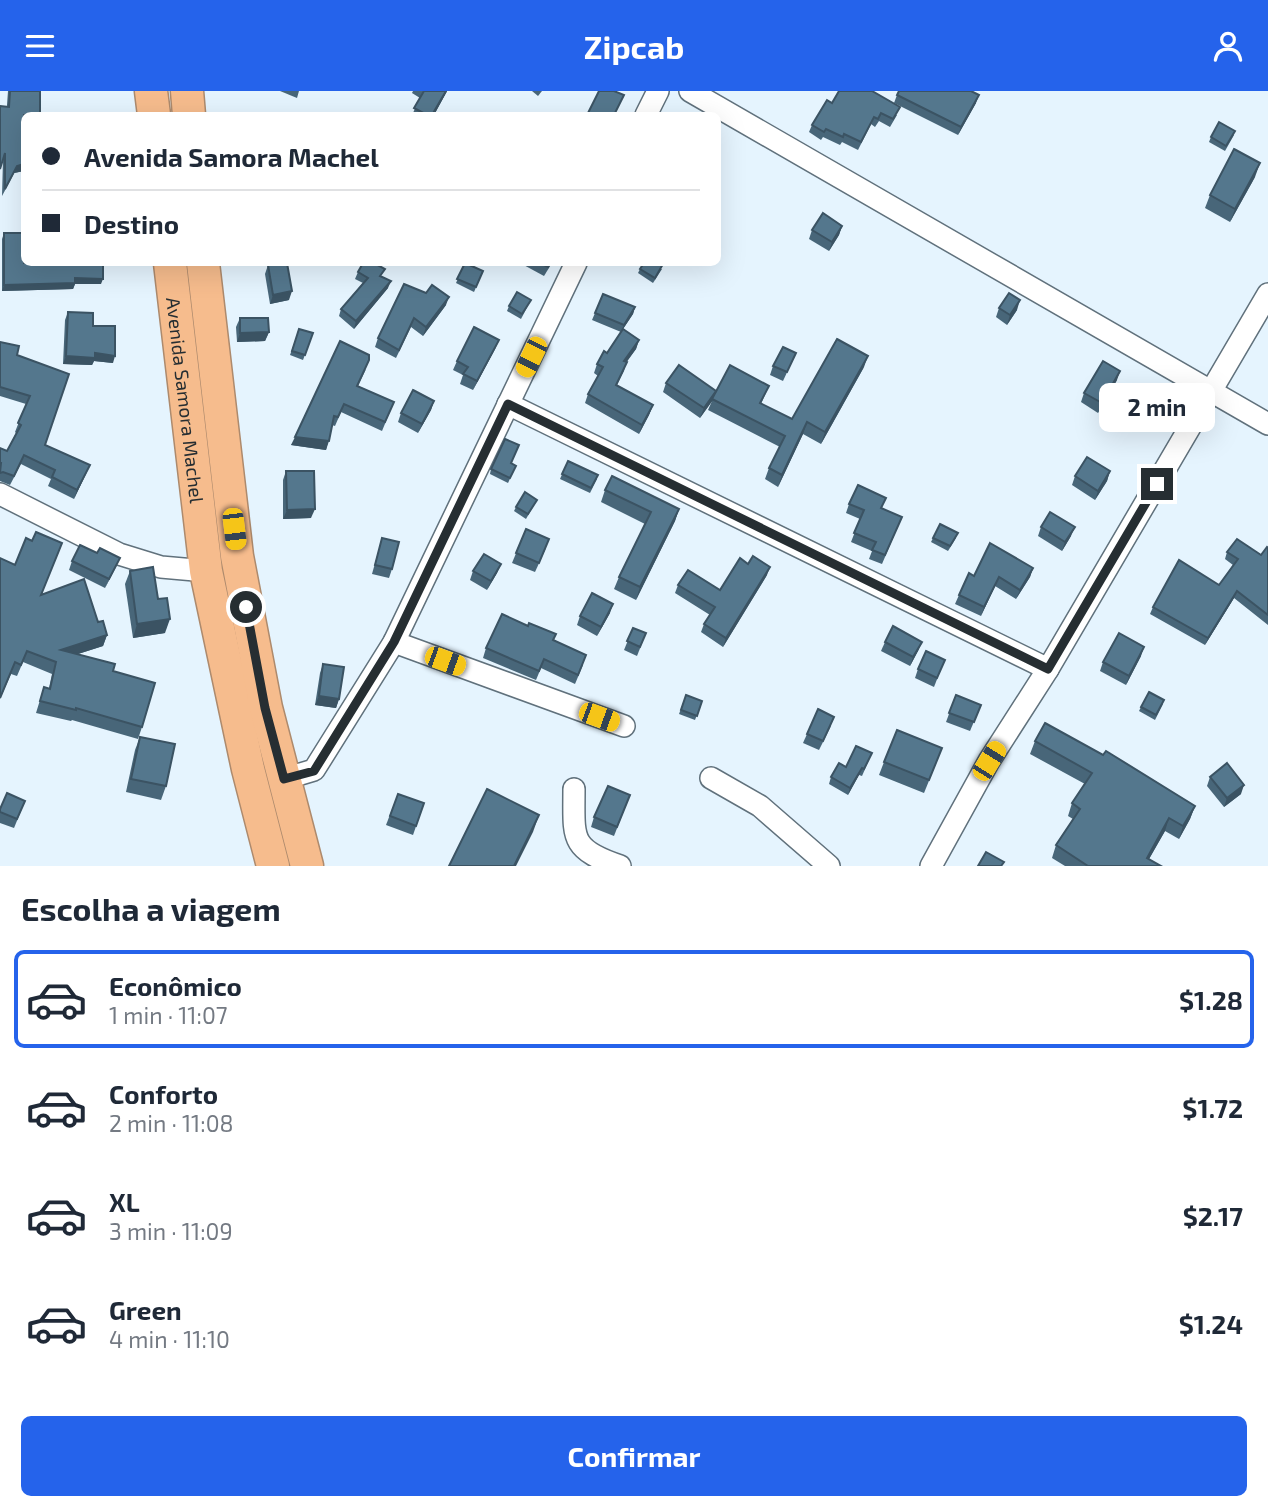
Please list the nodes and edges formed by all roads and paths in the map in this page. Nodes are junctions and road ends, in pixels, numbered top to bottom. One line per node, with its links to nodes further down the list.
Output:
1 (151, 91): 5 (highway)
2 (187, 91): 6 (highway)
3 (658, 91): 7 (street)
4 (690, 91): 12 (street)
5 (154, 112)
6 (190, 112)
7 (648, 112)
8 (170, 266): 16 (highway, Avenida Samora Machel)
9 (203, 266): 21 (highway, Avenida Samora Machel)
10 (575, 266): 13 (street)
11 (1268, 294): 12 (street)
12 (1211, 391): 14 (street); 18 (street)
13 (508, 404): 17 (street); 18 (street)
14 (1268, 424)
15 (0, 494): 16 (street)
16 (206, 571): 24 (highway, Avenida Samora Machel)
17 (394, 642): 19 (street); 21 (street)
18 (1048, 669): 27 (street)
19 (624, 726)
20 (711, 778): 26 (street)
21 (284, 779): 25 (highway, Avenida Samora Machel)
22 (574, 789): 23 (street)
23 (607, 864)
24 (273, 866)
25 (307, 866)
26 (829, 866)
27 (931, 866)

